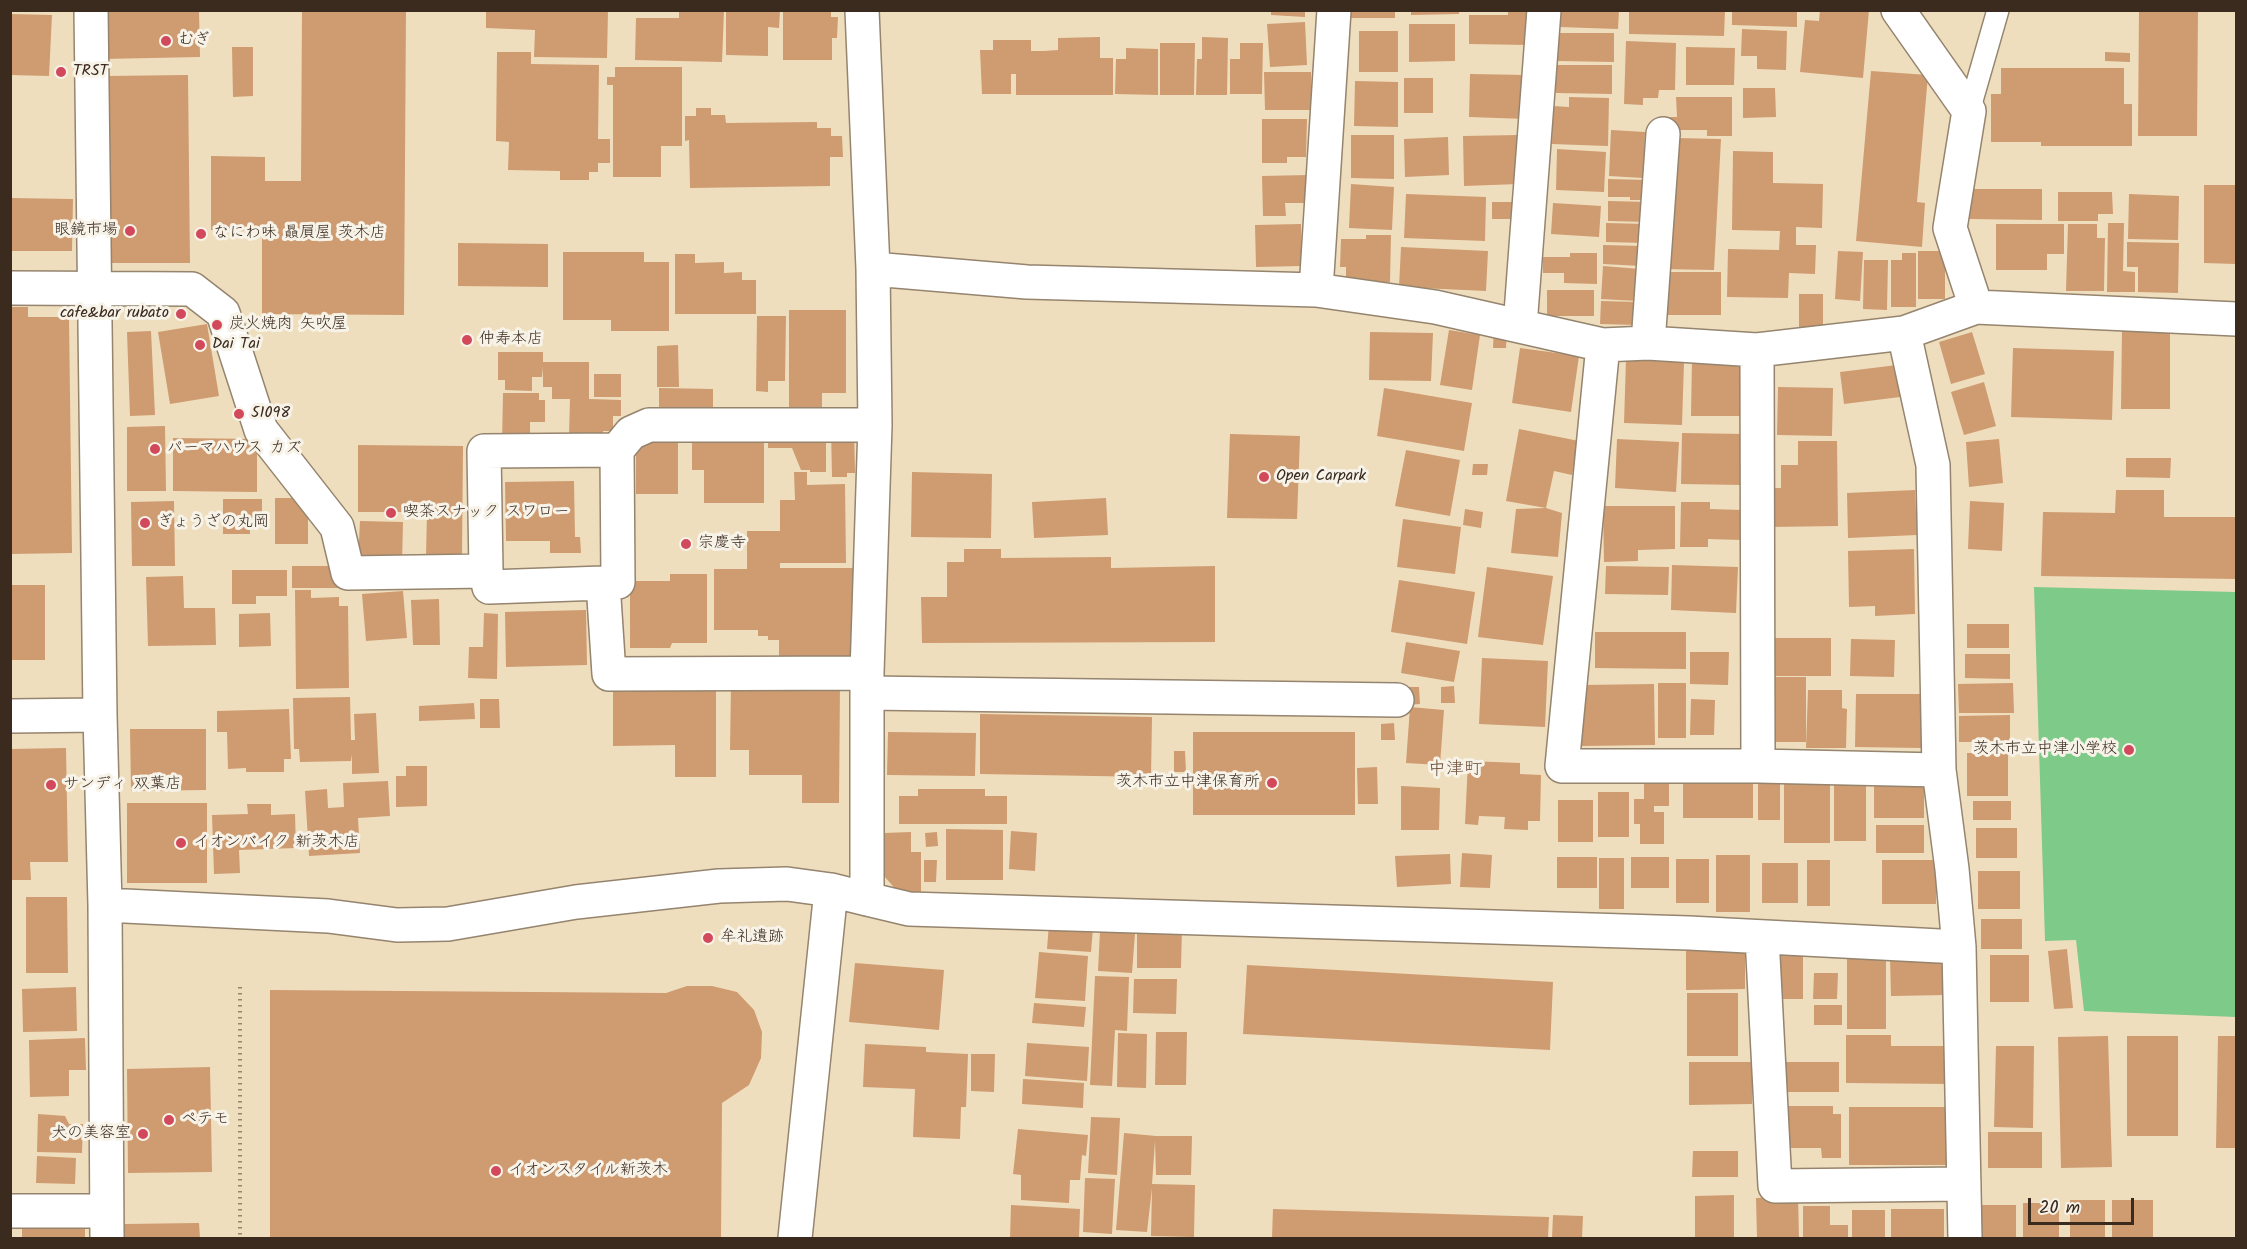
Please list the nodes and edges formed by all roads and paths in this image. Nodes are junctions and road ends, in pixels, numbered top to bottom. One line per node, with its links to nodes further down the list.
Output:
1 (91, 10): 11 (street)
2 (862, 10): 9 (street)
3 (1334, 10): 12 (street)
4 (1544, 10): 15 (street)
5 (1898, 10): 7 (street)
6 (1998, 10): 7 (lane)
7 (1969, 111): 13 (street)
8 (1663, 134): 17 (street)
9 (873, 269): 12 (street); 20 (street)
10 (10, 288): 11 (street)
11 (94, 288): 22 (street); 26 (street)
12 (1316, 290): 15 (street)
13 (1976, 307): 14 (street); 16 (street)
14 (2236, 319)
15 (1520, 326): 18 (street)
16 (1904, 333): 19 (street); 29 (street)
17 (1648, 343): 18 (street); 19 (street)
18 (1603, 345): 28 (street)
19 (1757, 350): 28 (street)
20 (875, 425): 21 (street); 24 (street)
21 (617, 450): 22 (street); 23 (street)
22 (486, 571): 23 (street)
23 (603, 583): 24 (street)
24 (867, 683): 25 (street); 31 (street)
25 (1397, 700)
26 (100, 715): 27 (street); 32 (street)
27 (10, 716)
28 (1758, 766): 29 (street)
29 (1939, 770): 34 (street)
30 (831, 890): 31 (street); 32 (street); 40 (street)
31 (867, 899): 33 (street)
32 (105, 905): 38 (street)
33 (1762, 937): 34 (street); 36 (street)
34 (1959, 947): 36 (street)
35 (240, 987): 39 (path)
36 (1964, 1184): 41 (street)
37 (10, 1211): 38 (street)
38 (107, 1225)
39 (240, 1239)
40 (795, 1239)
41 (1965, 1239)

